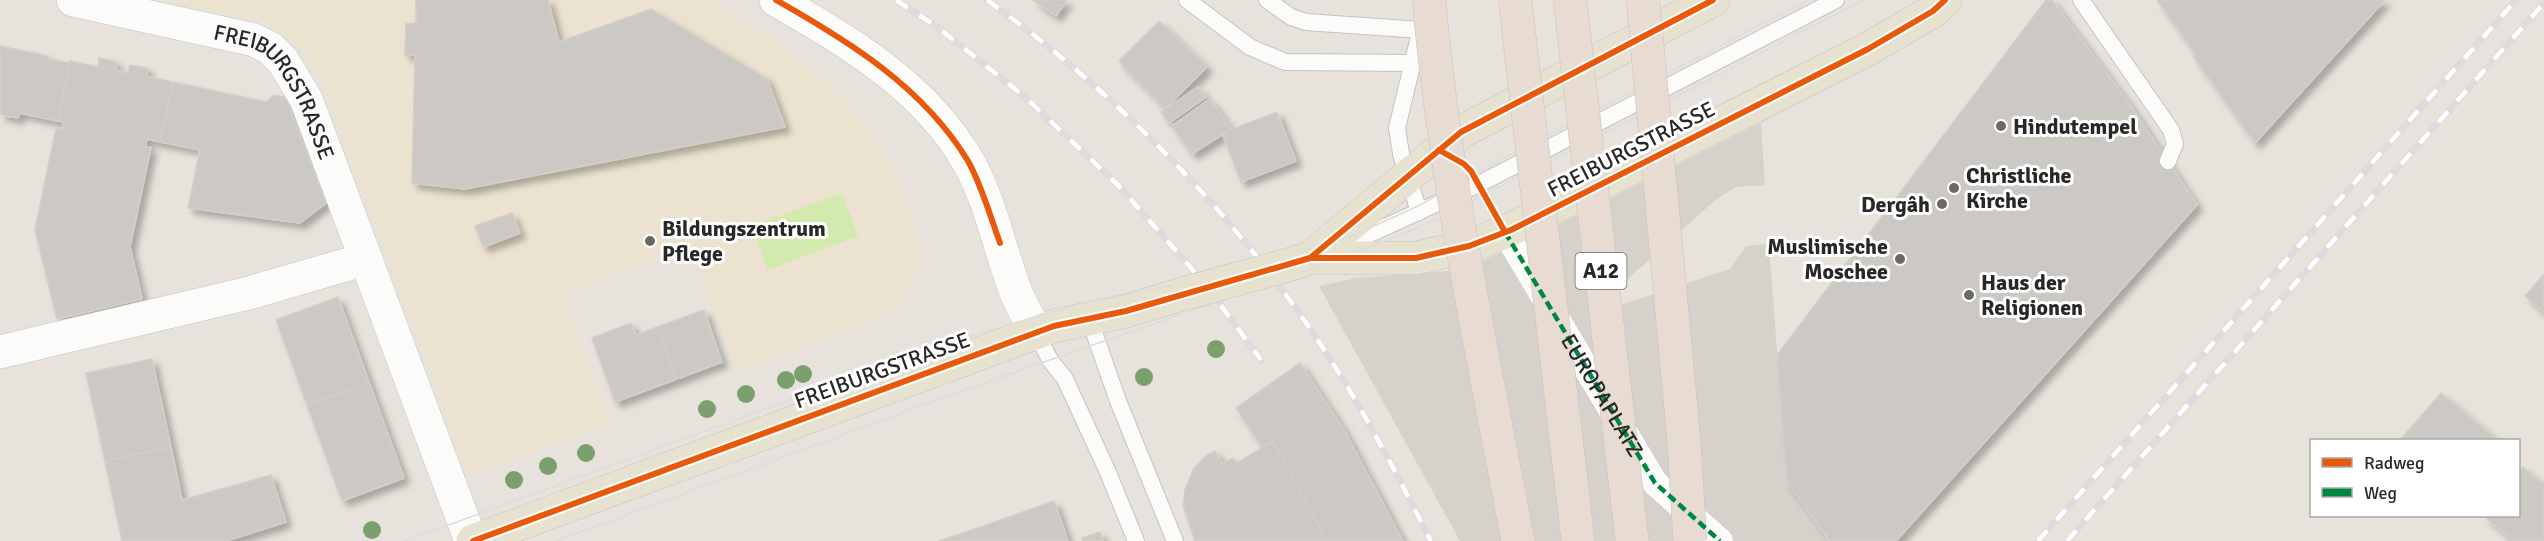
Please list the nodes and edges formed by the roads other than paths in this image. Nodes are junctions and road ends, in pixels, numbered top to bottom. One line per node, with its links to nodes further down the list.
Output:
1 (73, 0): 18 (street, FREIBURGSTRASSE)
2 (776, 0): 21 (street)
3 (1187, 0): 13 (lane)
4 (1267, 0): 12 (lane)
5 (1515, 0): 27 (highway, A12, bridge)
6 (1570, 0): 28 (highway, A12, bridge)
7 (1643, 0): 29 (highway, bridge)
8 (1713, 0): 15 (main road, FREIBURGSTRASSE)
9 (1836, 0): 16 (lane, FREIBURGSTRASSE)
10 (1945, 0): 17 (main road, FREIBURGSTRASSE)
11 (2081, 0): 14 (lane)
12 (1426, 10): 13 (lane); 26 (highway, bridge)
13 (1413, 63): 15 (lane)
14 (2168, 160)
15 (1407, 175): 16 (lane); 19 (main road, FREIBURGSTRASSE)
16 (1419, 212): 19 (lane, FREIBURGSTRASSE)
17 (1505, 232): 19 (main road, FREIBURGSTRASSE); 30 (street, EUROPAPLATZ)
18 (366, 259): 22 (street); 23 (street, FREIBURGSTRASSE)
19 (1299, 262): 20 (main road, FREIBURGSTRASSE, bridge)
20 (1089, 318): 21 (main road, FREIBURGSTRASSE); 25 (lane)
21 (1036, 332): 23 (main road, FREIBURGSTRASSE); 24 (lane)
22 (0, 352)
23 (472, 541)
24 (1136, 541)
25 (1175, 541)
26 (1518, 541)
27 (1578, 541)
28 (1632, 541)
29 (1690, 541)
30 (1720, 541)

